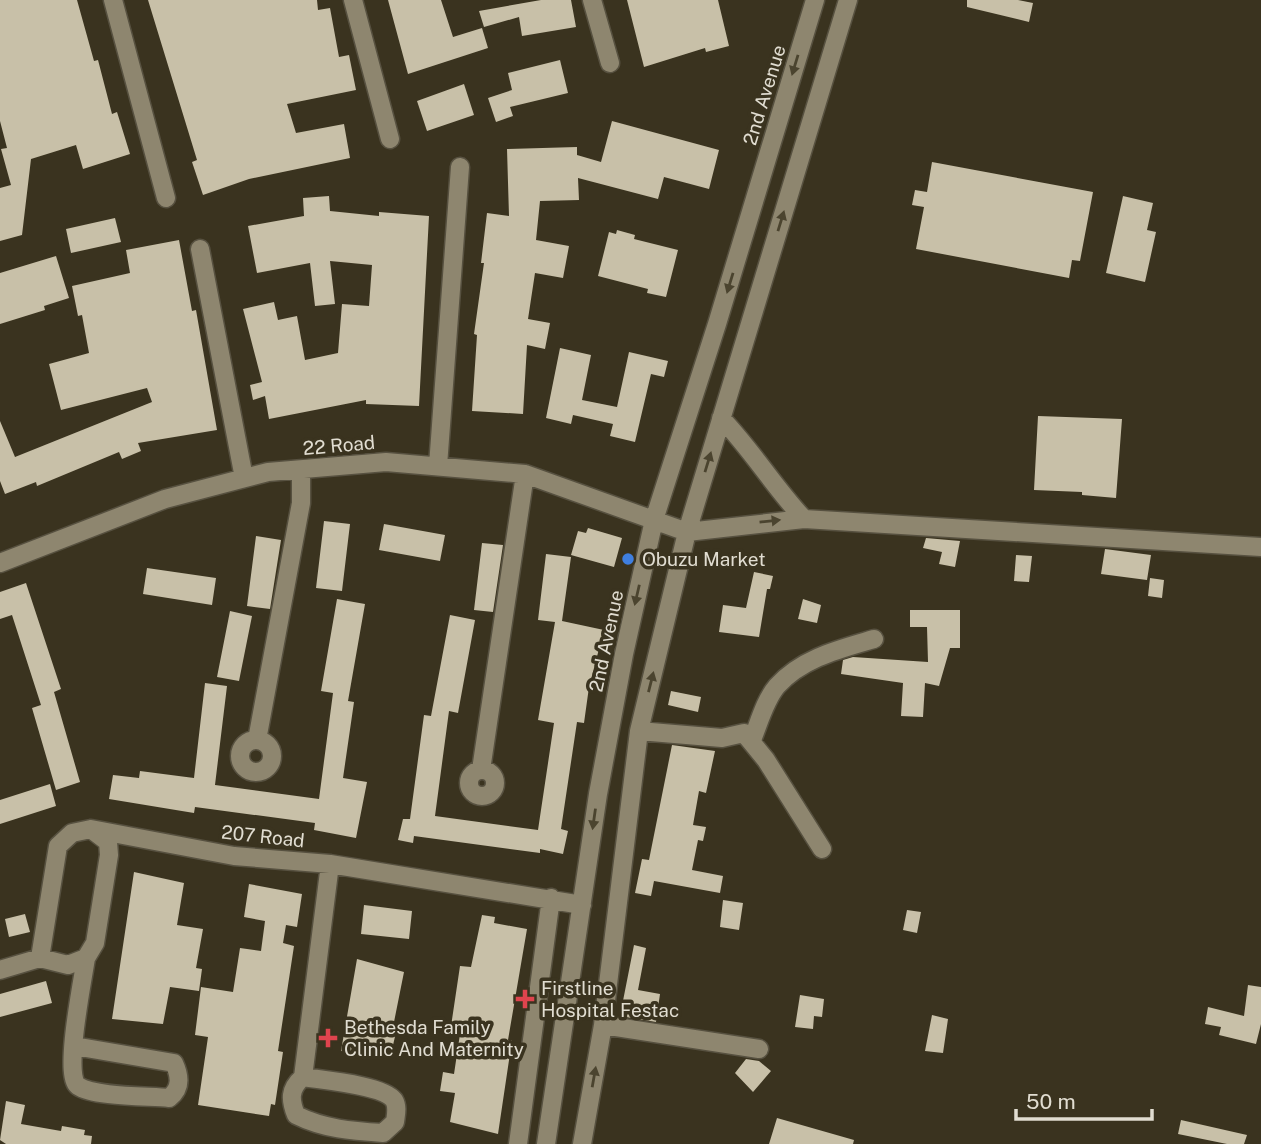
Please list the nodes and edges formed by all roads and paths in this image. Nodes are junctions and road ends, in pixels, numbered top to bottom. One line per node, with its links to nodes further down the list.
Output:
1 (113, 0): 9 (street)
2 (354, 0): 7 (street)
3 (592, 0): 6 (street)
4 (815, 0): 17 (street, 2nd Avenue, one-way to 17)
5 (848, 0): 11 (street, one-way to 5)
6 (610, 63)
7 (390, 139)
8 (460, 167): 12 (street)
9 (166, 198)
10 (200, 249): 15 (street)
11 (722, 418): 16 (street); 18 (street, one-way to 11)
12 (438, 466): 13 (street, 22 Road); 14 (street, 22 Road)
13 (301, 470): 15 (street, 22 Road); 23 (street)
14 (525, 474): 17 (street, 22 Road); 25 (street)
15 (244, 478): 20 (street, 22 Road)
16 (804, 519): 18 (street, one-way to 16); 19 (street)
17 (654, 520): 18 (street, 22 Road); 30 (street, 2nd Avenue, one-way to 30)
18 (687, 532): 22 (street, one-way to 18)
19 (1261, 547)
20 (2, 555)
21 (874, 639): 24 (street)
22 (639, 731): 24 (street); 34 (street)
23 (257, 740)
24 (751, 740): 27 (street)
25 (481, 770)
26 (91, 829): 28 (street, 207 Road); 31 (street); 32 (street)
27 (822, 849)
28 (330, 864): 29 (street, 207 Road); 37 (street)
29 (551, 898): 30 (street, 207 Road); 38 (street)
30 (582, 905): 39 (street, 2nd Avenue)
31 (40, 958): 32 (street); 33 (street)
32 (86, 958): 35 (street)
33 (0, 970)
34 (603, 1025): 36 (street); 40 (street, one-way to 34)
35 (74, 1046): 35 (street)
36 (759, 1049)
37 (303, 1077): 37 (street)
38 (518, 1144)
39 (547, 1144)
40 (582, 1144)

